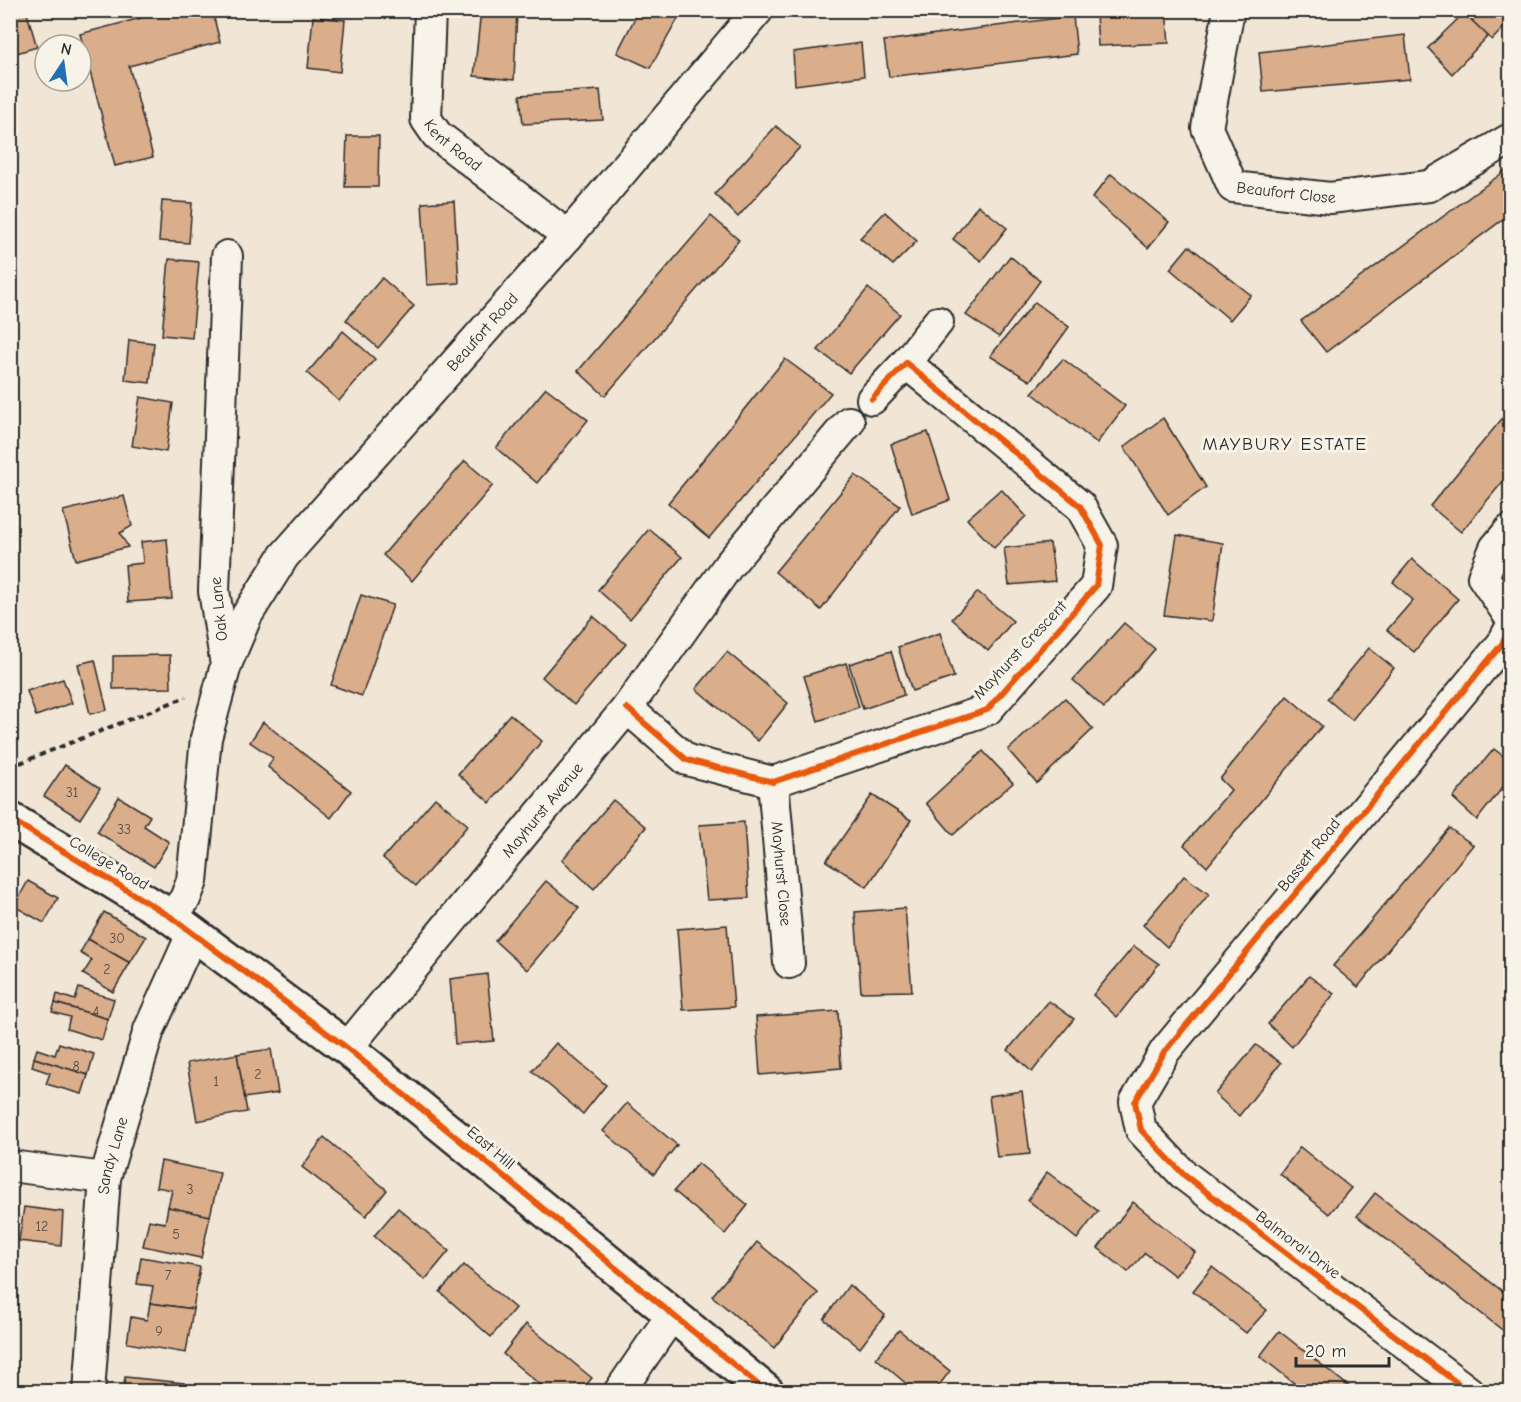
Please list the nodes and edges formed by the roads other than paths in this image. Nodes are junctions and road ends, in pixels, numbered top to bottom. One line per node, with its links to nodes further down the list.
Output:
1 (430, 10): 5 (street, Kent Road)
2 (758, 10): 5 (street, Beaufort Road)
3 (1229, 10): 4 (street, Beaufort Close)
4 (1510, 139)
5 (568, 236): 14 (street, Beaufort Road)
6 (227, 256): 14 (street, Oak Lane)
7 (938, 322): 8 (street)
8 (906, 363): 9 (street); 16 (street, Mayhurst Crescent)
9 (872, 399)
10 (849, 422): 15 (street, Mayhurst Avenue)
11 (1510, 530): 12 (street)
12 (1510, 617)
13 (1510, 629): 21 (street, Bassett Road)
14 (223, 674): 18 (street, Oak Lane)
15 (627, 708): 16 (street); 20 (street, Mayhurst Avenue)
16 (773, 782): 19 (street, Mayhurst Close)
17 (10, 819): 18 (street, College Road)
18 (182, 925): 20 (street, East Hill); 23 (street, Sandy Lane)
19 (789, 963)
20 (347, 1048): 24 (street, East Hill)
21 (1135, 1102): 28 (street, Balmoral Drive)
22 (10, 1166): 23 (street)
23 (105, 1178): 25 (street, Sandy Lane)
24 (671, 1316): 26 (street); 27 (street, East Hill)
25 (89, 1392)
26 (619, 1392)
27 (767, 1392)
28 (1469, 1392)

